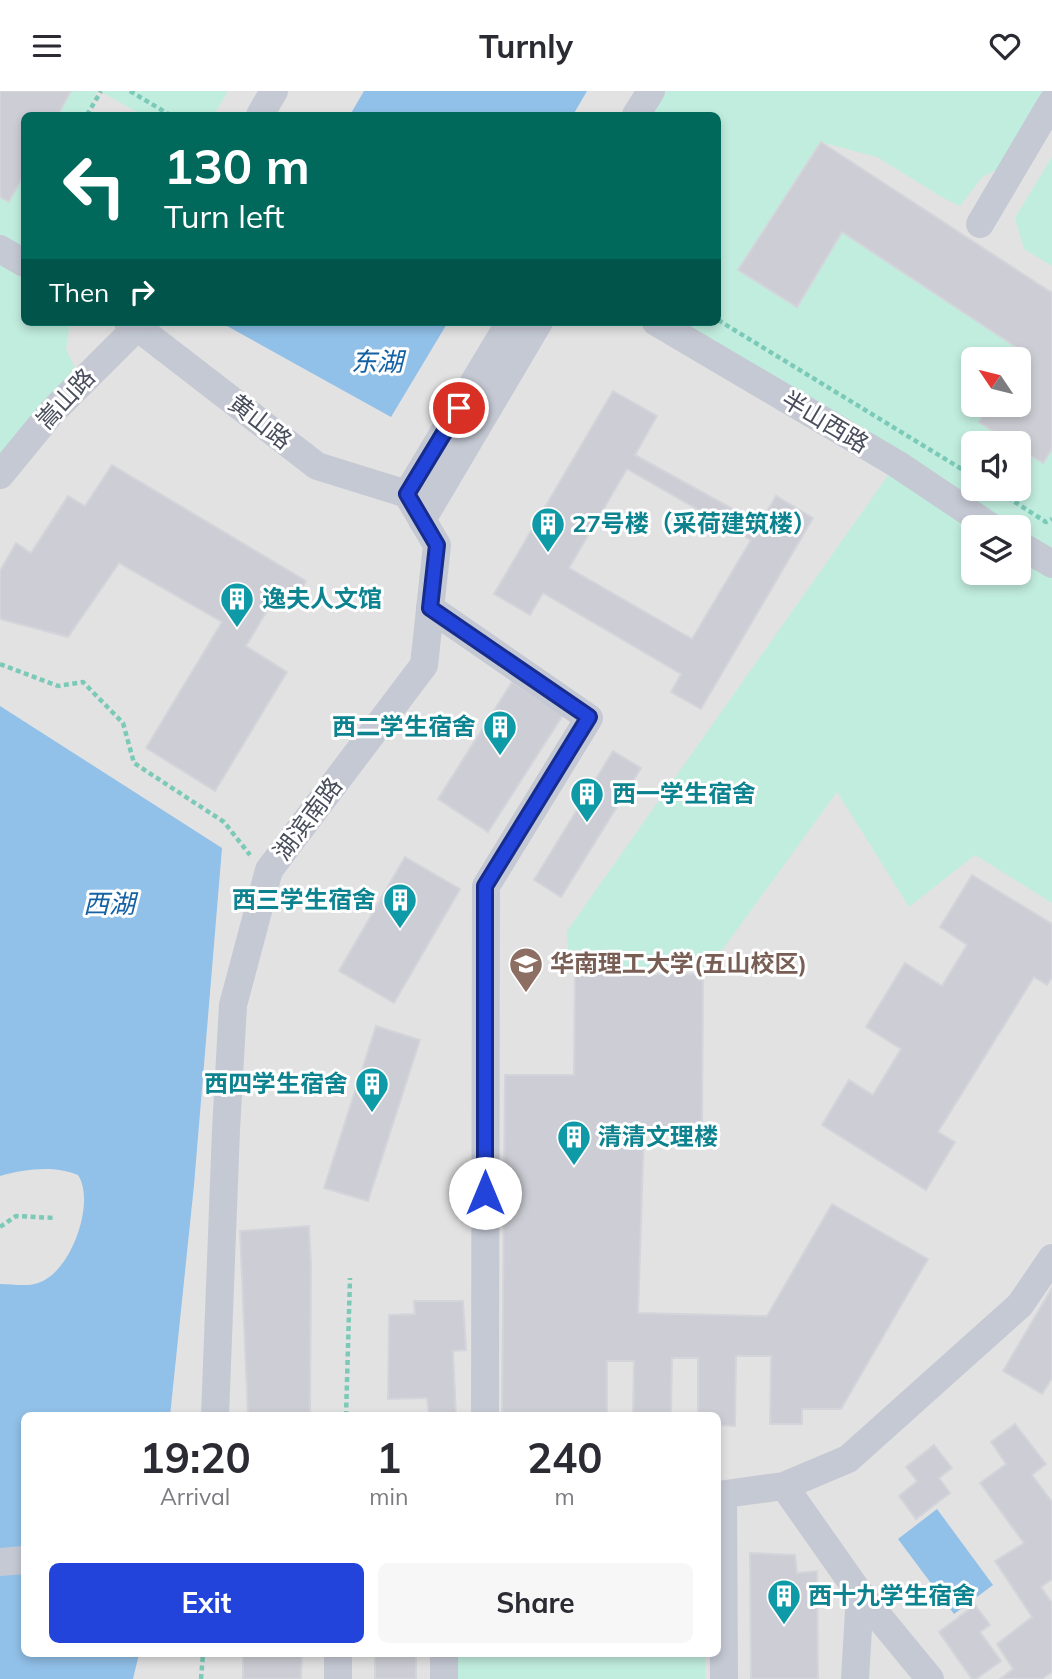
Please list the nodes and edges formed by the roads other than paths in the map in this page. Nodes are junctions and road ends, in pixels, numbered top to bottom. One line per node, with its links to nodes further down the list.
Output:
1 (274, 91): 4 (street)
2 (651, 91): 5 (street)
3 (1052, 102): 6 (street)
4 (262, 112)
5 (638, 112)
6 (980, 224)
7 (0, 249): 8 (street)
8 (21, 261)
9 (133, 326): 14 (street, 嵩山路)
10 (138, 326): 15 (street, 黄山路)
11 (508, 326): 15 (street)
12 (537, 326): 17 (street)
13 (663, 326): 16 (street, 半山西路)
14 (0, 475)
15 (407, 494): 17 (street, 湖滨南路)
16 (973, 515)
17 (422, 520): 20 (street, 湖滨南路)
18 (1031, 552): 19 (street)
19 (1052, 564)
20 (430, 608): 22 (street, 湖滨南路); 23 (street)
21 (1052, 1258): 24 (street)
22 (215, 1412)
23 (485, 1412)
24 (784, 1486): 25 (street); 29 (street)
25 (721, 1495)
26 (721, 1541): 34 (street)
27 (21, 1560): 28 (street)
28 (0, 1562)
29 (860, 1594): 35 (street); 36 (street)
30 (338, 1657): 32 (street)
31 (444, 1657): 33 (street)
32 (338, 1679)
33 (444, 1679)
34 (724, 1679)
35 (855, 1679)
36 (930, 1679)

